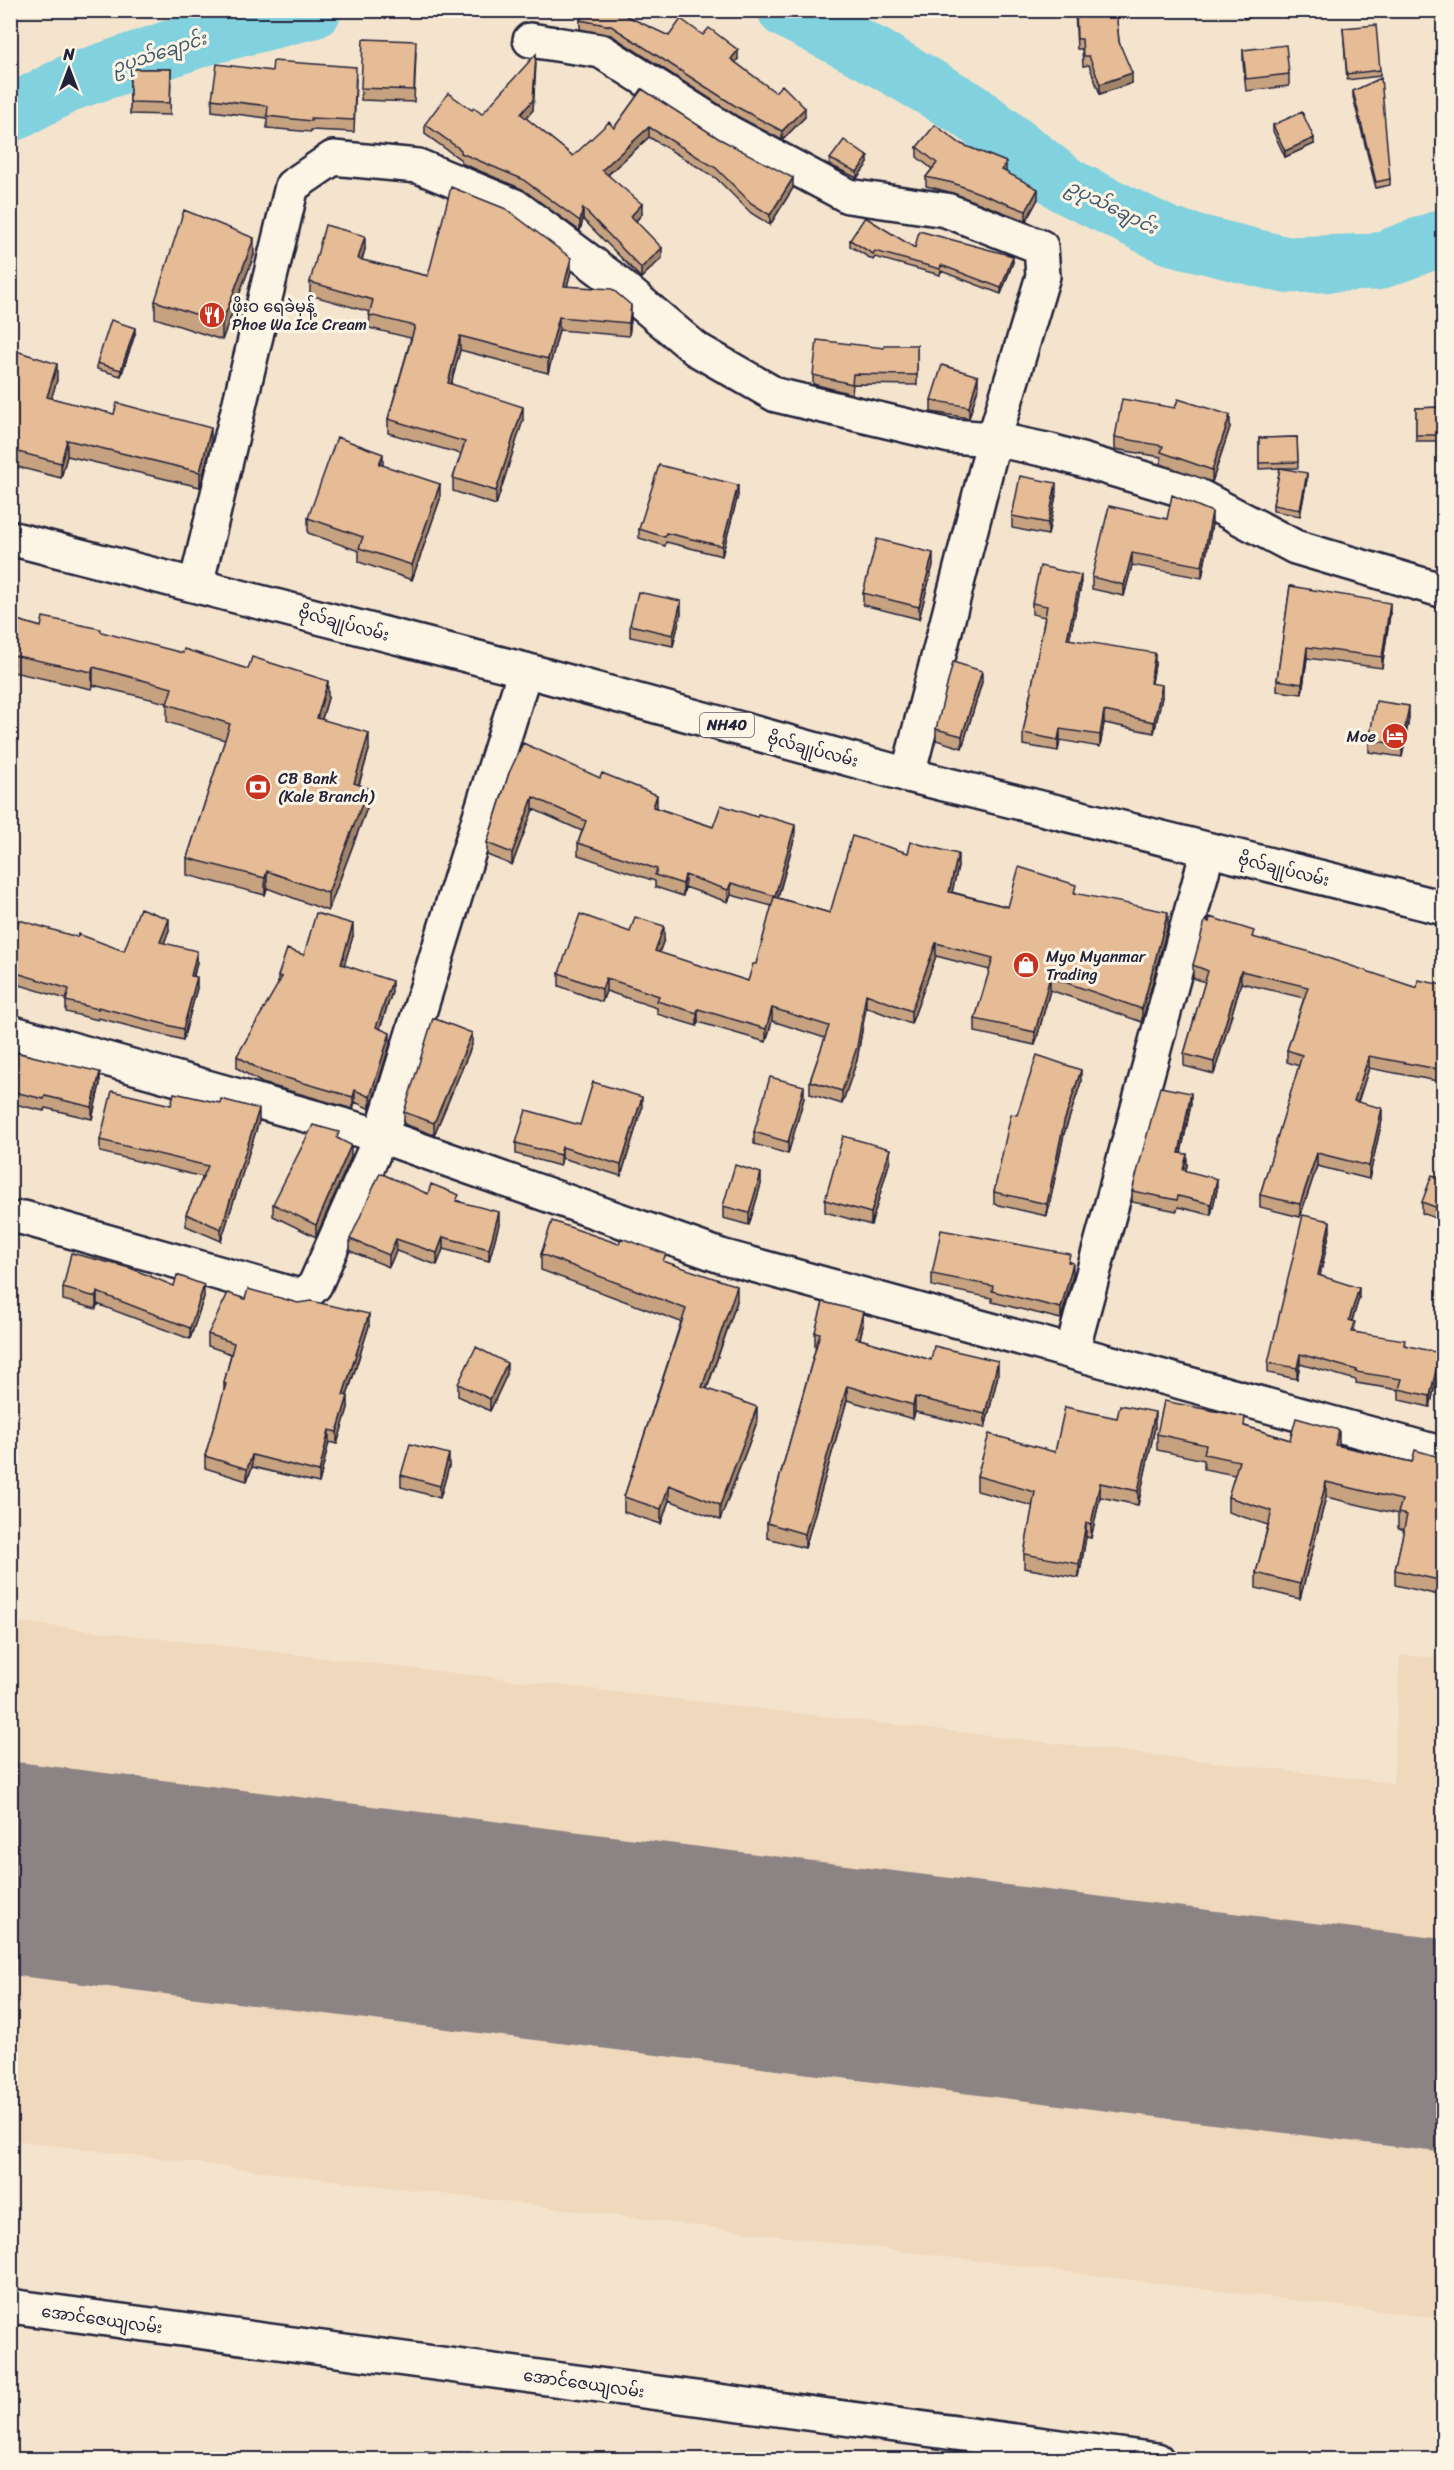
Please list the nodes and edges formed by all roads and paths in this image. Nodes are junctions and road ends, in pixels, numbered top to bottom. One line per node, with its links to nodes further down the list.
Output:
1 (530, 40): 2 (main road)
2 (994, 439): 4 (main road); 5 (main road); 7 (main road)
3 (10, 538): 4 (main road, ဗိုလ်ချုပ်လမ်း / NH40)
4 (196, 585): 6 (main road, ဗိုလ်ချုပ်လမ်း / NH40)
5 (1443, 591)
6 (525, 670): 7 (main road, ဗိုလ်ချုပ်လမ်း / NH40); 11 (main road)
7 (908, 775): 8 (main road, ဗိုလ်ချုပ်လမ်း / NH40)
8 (1208, 850): 9 (main road, ဗိုလ်ချုပ်လမ်း / NH40); 13 (main road)
9 (1443, 908)
10 (10, 1032): 11 (main road)
11 (381, 1136): 12 (main road); 13 (main road)
12 (24, 1218)
13 (1072, 1351): 14 (main road)
14 (1443, 1454)
15 (10, 2306): 16 (main road, အောင်ဇေယျလမ်း)
16 (1157, 2460)

